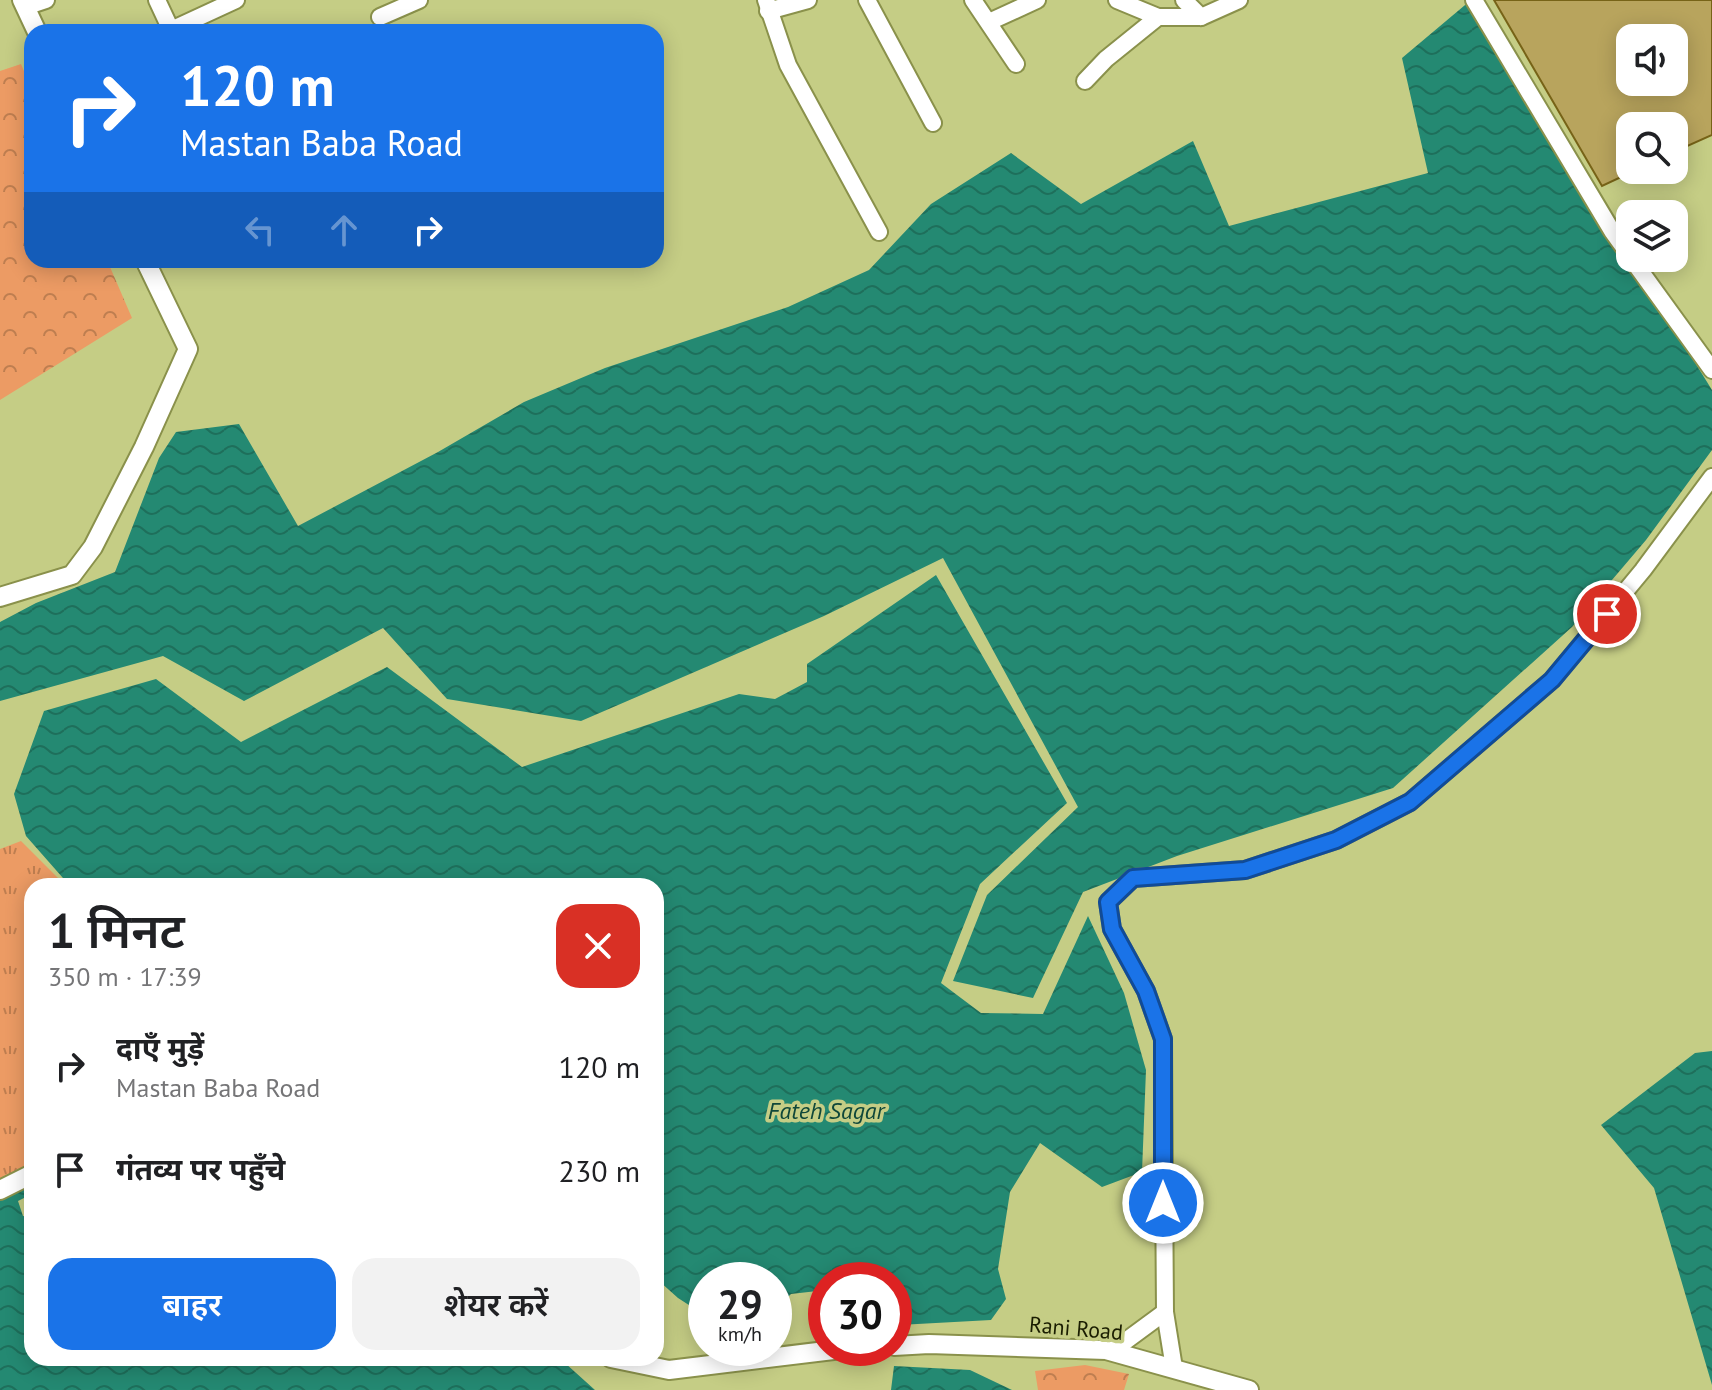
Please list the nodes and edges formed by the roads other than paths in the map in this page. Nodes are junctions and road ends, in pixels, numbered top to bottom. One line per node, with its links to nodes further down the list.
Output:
1 (46, 0): 13 (street)
2 (157, 0): 20 (street)
3 (236, 0): 21 (street)
4 (419, 0): 15 (street)
5 (808, 0): 14 (street)
6 (867, 0): 24 (street)
7 (973, 0): 18 (street)
8 (1037, 0): 18 (street)
9 (1117, 0): 16 (street)
10 (1184, 0): 17 (street)
11 (1239, 0): 17 (street)
12 (1474, 0): 26 (street)
13 (23, 4): 19 (street)
14 (767, 5): 25 (street)
15 (380, 17)
16 (1158, 17): 17 (street); 23 (street)
17 (1201, 17)
18 (989, 22): 22 (street)
19 (33, 24)
20 (168, 24)
21 (184, 24)
22 (1016, 64)
23 (1085, 81)
24 (933, 123)
25 (879, 232)
26 (1616, 236)
27 (149, 268): 31 (street)
28 (1642, 272): 29 (street)
29 (1712, 370)
30 (1712, 477): 34 (street)
31 (0, 597)
32 (24, 1179): 33 (street)
33 (0, 1190)
34 (1165, 1312): 36 (street); 39 (street)
35 (912, 1345): 36 (street, Rani Road)
36 (1112, 1351): 39 (street, Rani Road)
37 (808, 1353): 38 (street)
38 (650, 1366)
39 (1174, 1368): 40 (street, Rani Road)
40 (1249, 1390)

